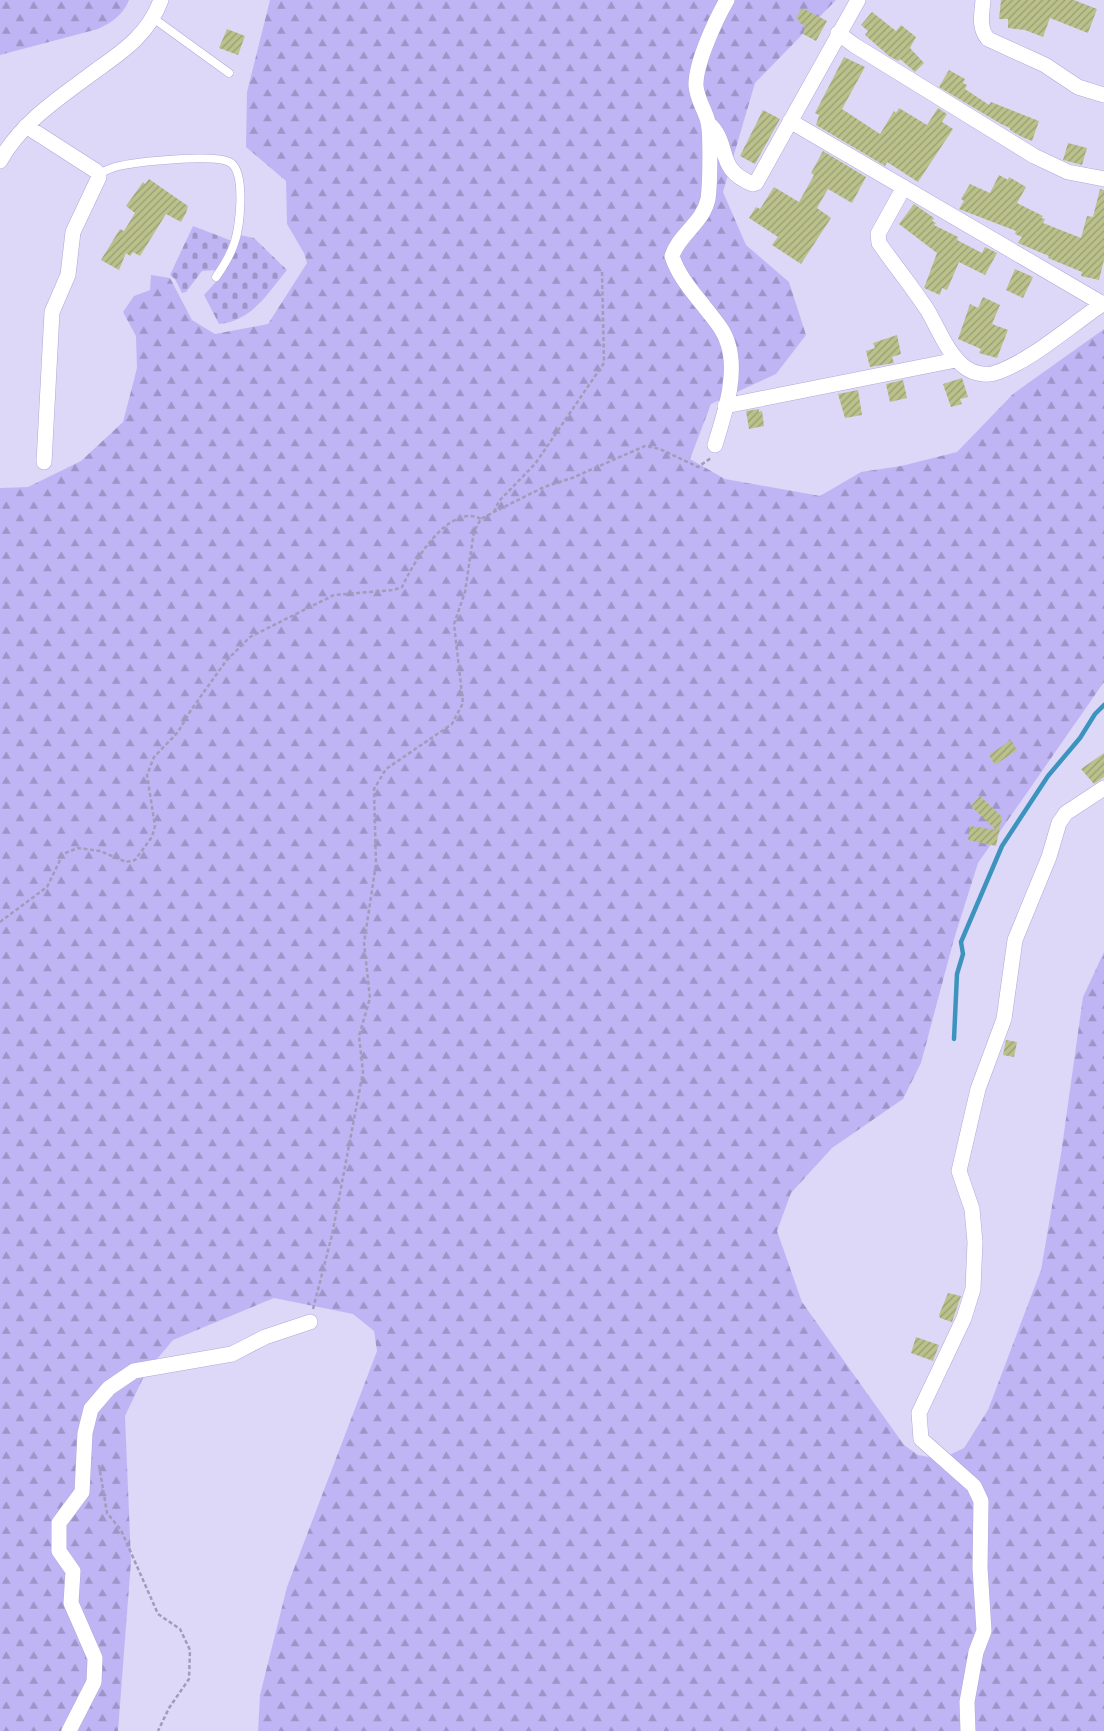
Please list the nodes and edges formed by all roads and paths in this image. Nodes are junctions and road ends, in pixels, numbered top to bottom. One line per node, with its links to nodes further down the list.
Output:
1 (161, 0): 5 (street)
2 (727, 0): 10 (street)
3 (858, 0): 6 (street)
4 (983, 0): 8 (street)
5 (154, 18): 7 (lane); 11 (street)
6 (838, 33): 9 (street); 14 (street)
7 (229, 72)
8 (1104, 95)
9 (790, 121): 10 (street); 15 (street)
10 (708, 123): 20 (street)
11 (26, 126): 12 (street); 13 (street)
12 (0, 161)
13 (97, 174): 17 (lane); 22 (street)
14 (1104, 179)
15 (904, 187): 18 (street); 19 (street)
16 (602, 270): 23 (path)
17 (216, 277)
18 (1103, 304): 19 (street)
19 (956, 360): 20 (street)
20 (725, 406): 21 (street)
21 (715, 445): 23 (path)
22 (44, 462)
23 (494, 512): 24 (path)
24 (481, 519): 26 (path); 27 (path)
25 (1104, 788): 31 (street)
26 (0, 922)
27 (310, 1322): 29 (street)
28 (98, 1456): 30 (path)
29 (69, 1731)
30 (158, 1731)
31 (968, 1731)

